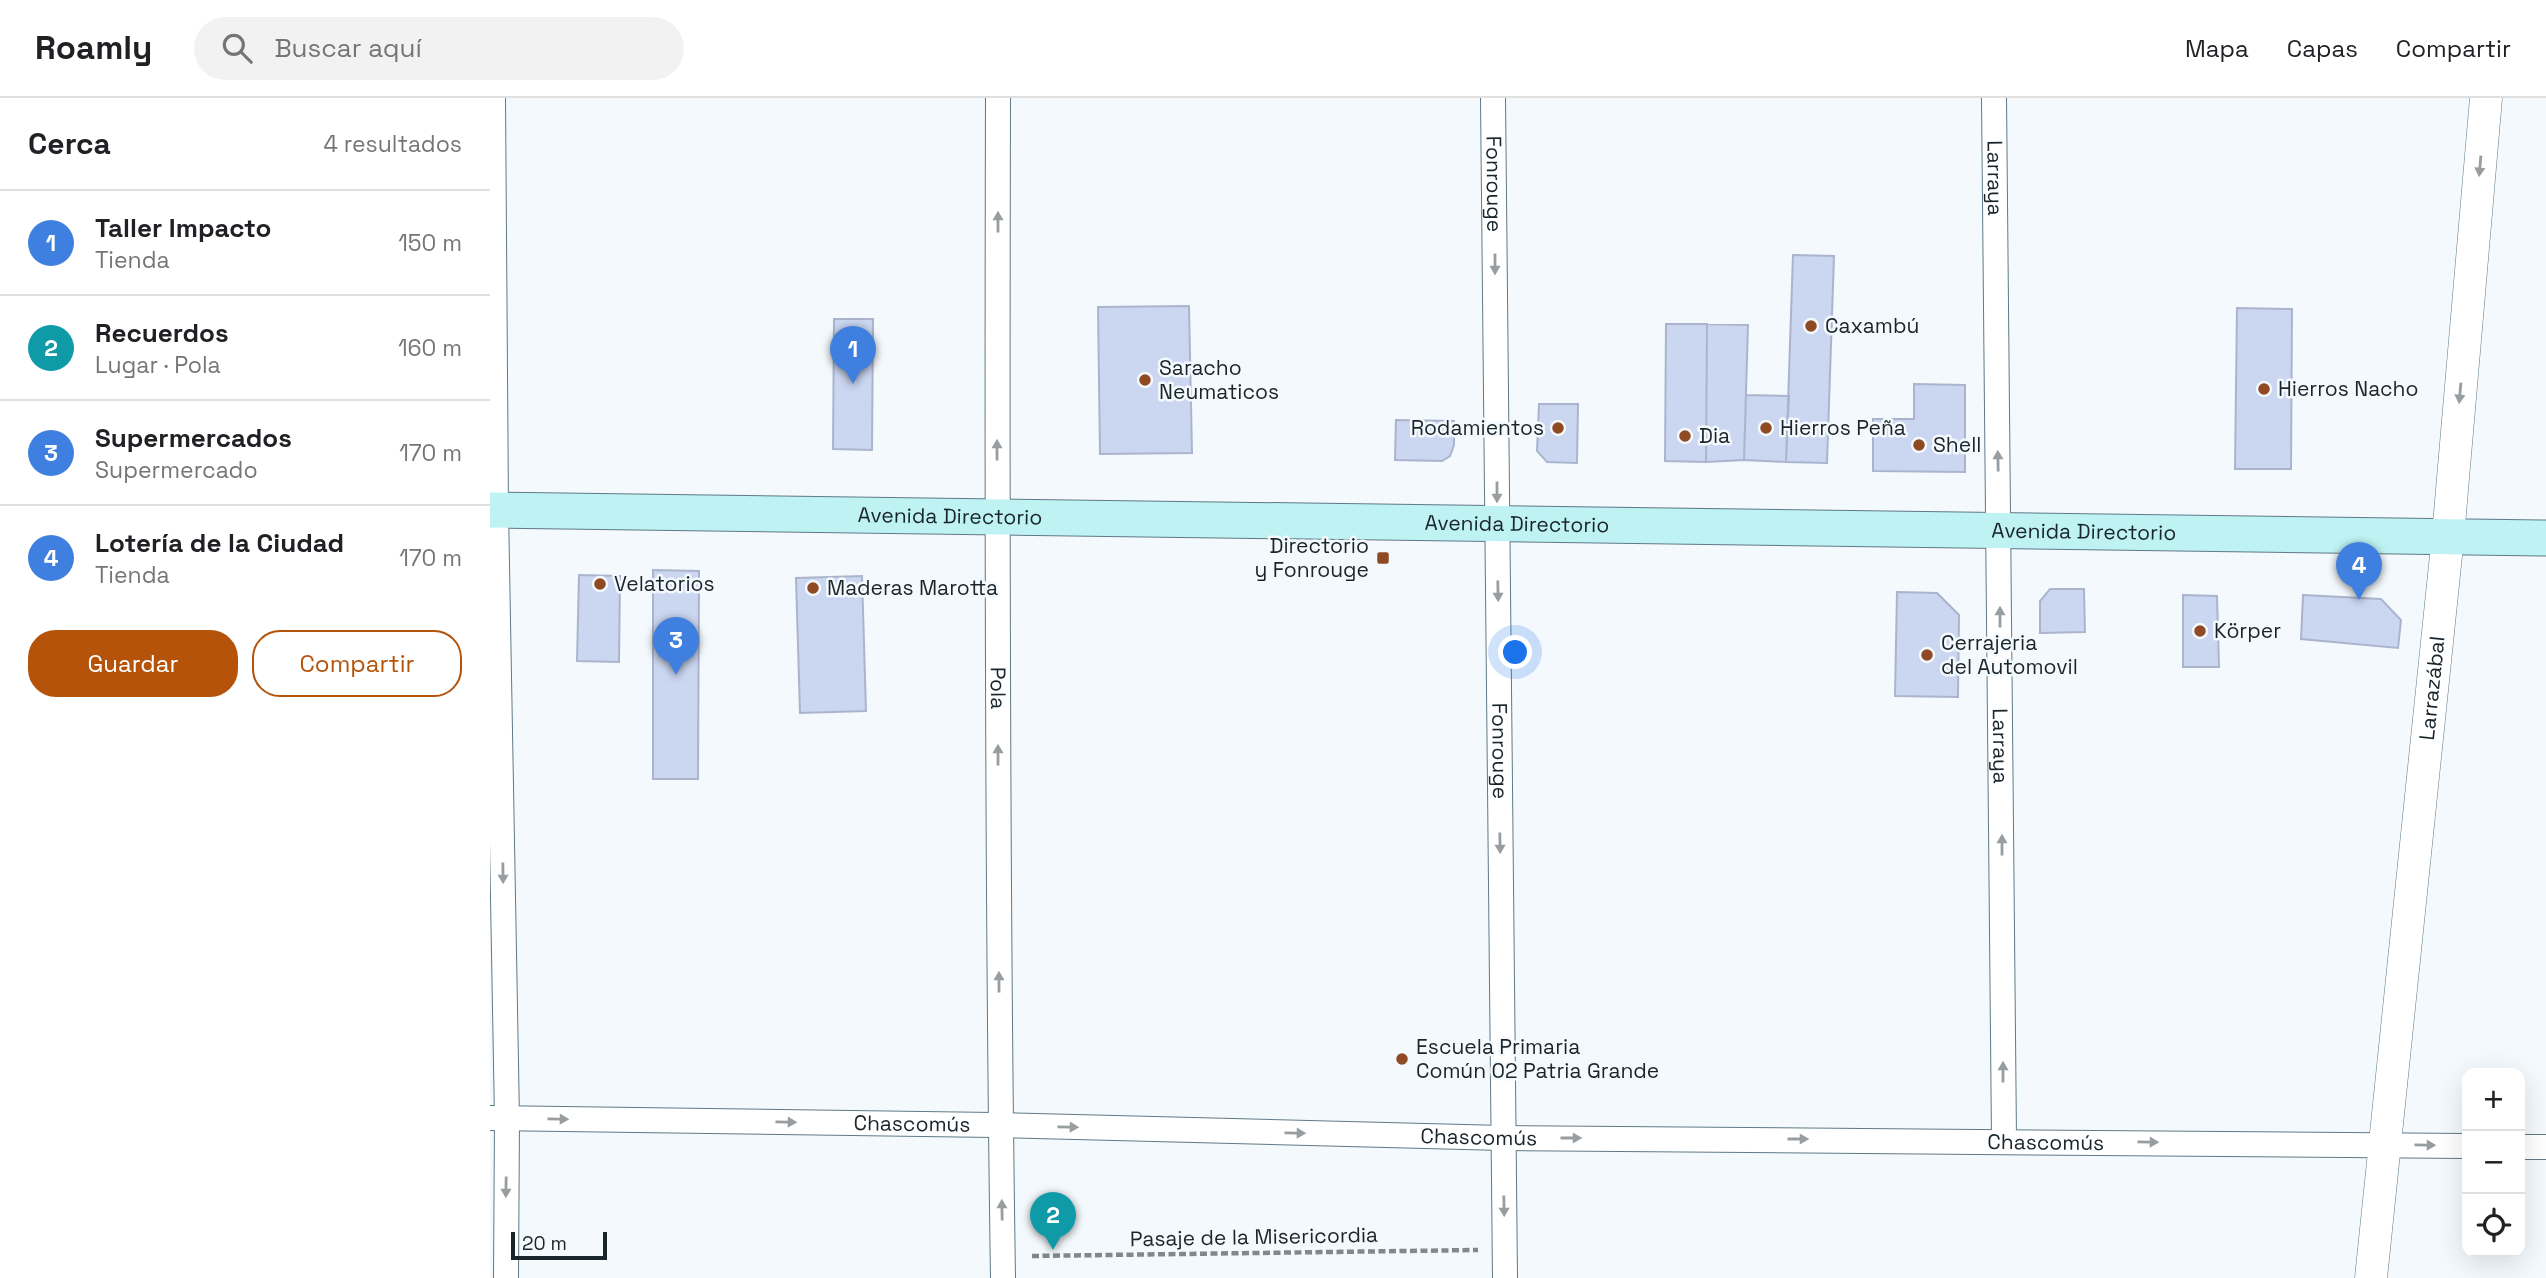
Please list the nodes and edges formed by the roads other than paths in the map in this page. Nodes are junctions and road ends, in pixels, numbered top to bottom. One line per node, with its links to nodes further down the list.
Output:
1 (493, 98): 6 (street)
2 (998, 98): 7 (street, Pola, one-way to 2)
3 (1493, 98): 8 (street, Fonrouge, one-way to 8)
4 (1994, 98): 9 (street, Larraya, one-way to 4)
5 (2486, 98): 10 (street, Larrazábal, one-way to 10)
6 (493, 510): 7 (main road, Avenida Directorio); 12 (street, one-way to 12)
7 (997, 518): 8 (main road, Avenida Directorio); 13 (street, Pola, one-way to 7)
8 (1497, 523): 9 (main road, Avenida Directorio); 14 (street, Fonrouge, one-way to 14)
9 (1999, 529): 10 (main road, Avenida Directorio); 15 (street, Larraya, one-way to 9)
10 (2448, 536): 11 (main road, Avenida Directorio); 16 (street, Larrazábal)
11 (2546, 538)
12 (498, 1118): 13 (street, Chascomús, one-way to 13); 21 (street, one-way to 21)
13 (1000, 1125): 14 (street, Chascomús, one-way to 14); 20 (street, Pola, one-way to 13)
14 (1503, 1138): 15 (street, Chascomús, one-way to 15); 22 (street, Fonrouge, one-way to 22)
15 (2004, 1140): 16 (street, Chascomús, one-way to 16)
16 (2386, 1145): 17 (street, Chascomús, one-way to 17); 23 (street, Larrazábal)
17 (2462, 1146)
18 (2525, 1147): 19 (street)
19 (2546, 1147)
20 (1003, 1267)
21 (506, 1278)
22 (1505, 1278)
23 (2371, 1278)

